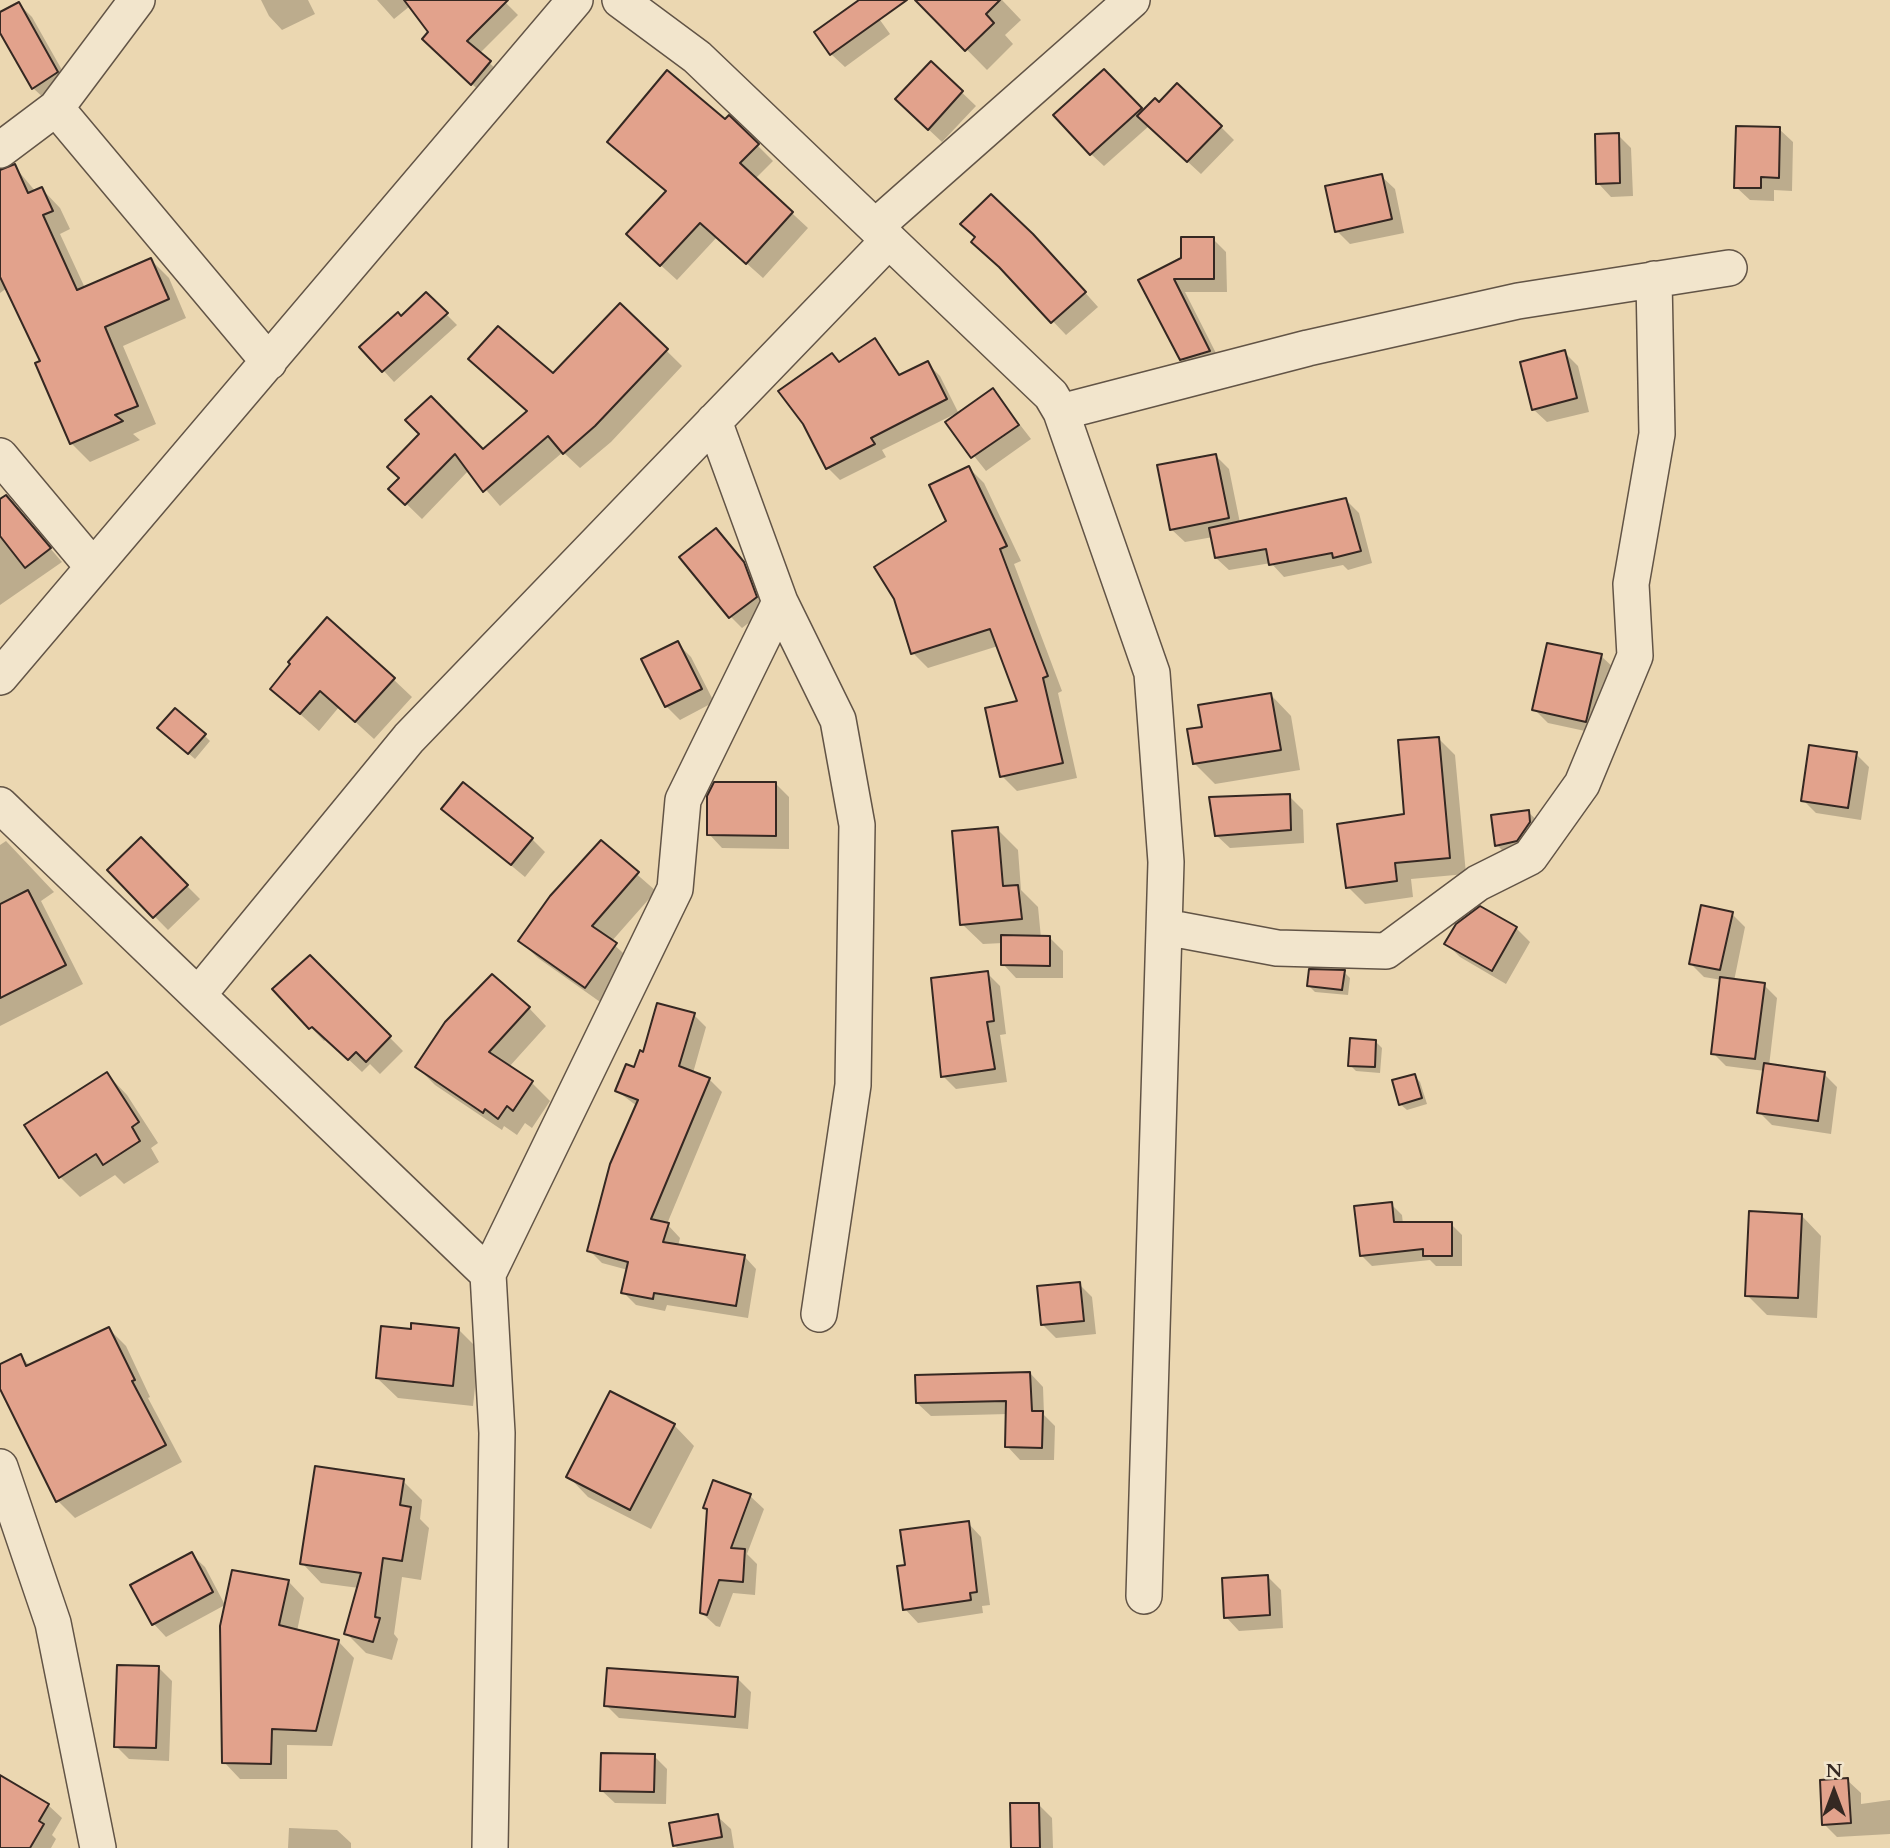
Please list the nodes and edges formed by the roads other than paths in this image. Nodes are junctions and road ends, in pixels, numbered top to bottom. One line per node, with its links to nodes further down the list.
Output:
1 (137, 0): 5 (street)
2 (575, 0): 10 (street)
3 (620, 0): 7 (street)
4 (1132, 0): 7 (street)
5 (57, 108): 6 (street); 10 (street)
6 (0, 149)
7 (882, 234): 11 (street); 12 (street)
8 (1729, 268): 9 (street)
9 (1654, 279): 11 (street); 18 (street)
10 (269, 362): 14 (street)
11 (1061, 412): 18 (street)
12 (714, 421): 15 (street); 19 (street)
13 (0, 456): 14 (street)
14 (93, 567): 16 (street)
15 (780, 602): 20 (street); 21 (street)
16 (0, 677)
17 (0, 805): 19 (street)
18 (1165, 927): 23 (street)
19 (198, 995): 20 (street)
20 (488, 1274): 25 (street)
21 (819, 1314)
22 (0, 1467): 24 (street)
23 (1144, 1596)
24 (98, 1848)
25 (490, 1848)

